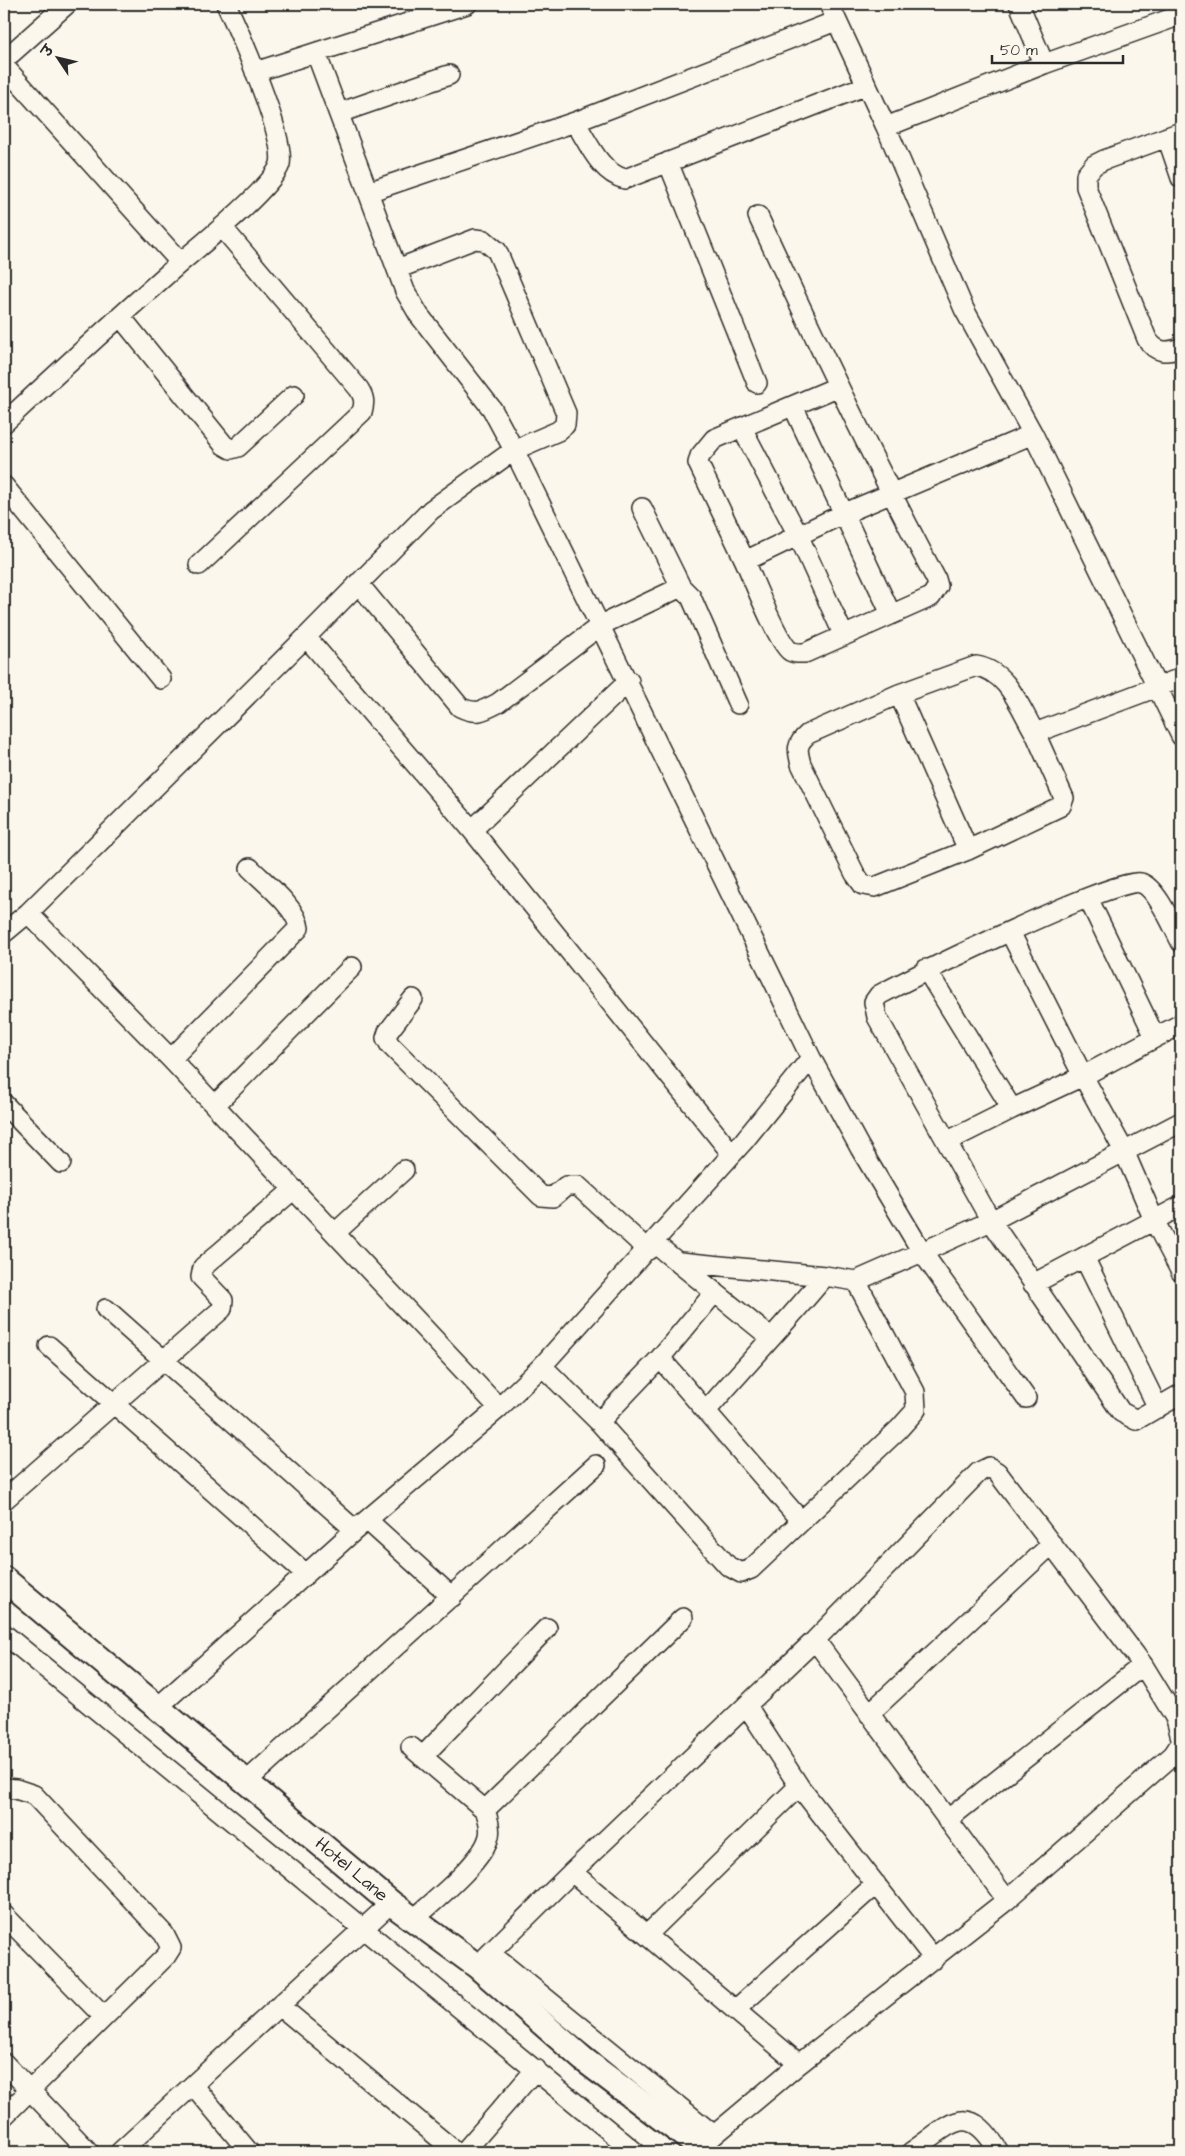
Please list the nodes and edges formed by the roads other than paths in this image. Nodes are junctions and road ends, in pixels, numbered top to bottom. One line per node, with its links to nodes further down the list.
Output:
1 (67, 4): 9 (street)
2 (226, 4): 12 (street)
3 (467, 4): 8 (street)
4 (829, 4): 7 (street)
5 (1019, 4): 10 (street)
6 (1181, 15): 10 (street)
7 (836, 21): 14 (street); 16 (street)
8 (316, 53): 12 (street); 15 (street)
9 (4, 60)
10 (1044, 64): 17 (street)
11 (4, 66): 24 (street)
12 (255, 72): 23 (street)
13 (449, 75): 15 (street)
14 (866, 85): 17 (street); 19 (street)
15 (339, 113): 21 (street)
16 (575, 122): 19 (street); 21 (street)
17 (886, 127): 34 (street)
18 (1174, 135): 20 (street); 27 (street)
19 (668, 162): 28 (street)
20 (1181, 178)
21 (368, 192): 25 (street)
22 (758, 216): 29 (street)
23 (222, 227): 24 (street); 42 (street)
24 (180, 262): 26 (street)
25 (397, 269): 35 (street); 35 (street)
26 (121, 317): 30 (street); 32 (street)
27 (1181, 348)
28 (757, 384)
29 (837, 387): 31 (street); 37 (street)
30 (294, 395)
31 (793, 406): 33 (street); 39 (street)
32 (4, 422)
33 (742, 428): 40 (street); 41 (street)
34 (1033, 434): 37 (street); 52 (street)
35 (514, 450): 43 (street); 46 (street)
36 (4, 486): 50 (street)
37 (891, 494): 39 (street); 45 (street)
38 (642, 508): 44 (street)
39 (845, 513): 40 (street); 45 (street)
40 (799, 537): 41 (street); 47 (street)
41 (745, 561): 47 (street)
42 (199, 565)
43 (358, 583): 46 (street); 48 (street)
44 (681, 587): 46 (street); 54 (street)
45 (890, 614): 47 (street)
46 (600, 625): 51 (street)
47 (844, 636)
48 (306, 637): 57 (street); 61 (street)
49 (1181, 678): 52 (street)
50 (161, 679)
51 (628, 681): 57 (street); 70 (street)
52 (1156, 686): 55 (street); 56 (street)
53 (899, 694): 55 (street); 58 (street); 58 (street)
54 (738, 704)
55 (1035, 733): 58 (street)
56 (1181, 736)
57 (472, 830): 79 (street)
58 (968, 850)
59 (250, 868): 71 (street)
60 (1088, 898): 62 (street); 64 (street); 69 (street)
61 (28, 912): 63 (street); 71 (street)
62 (1010, 932): 66 (street); 72 (street)
63 (4, 933)
64 (1181, 942)
65 (352, 967): 74 (street)
66 (926, 970): 75 (street); 77 (street)
67 (413, 999): 87 (street)
68 (1181, 1024): 69 (street)
69 (1155, 1038): 72 (street)
70 (811, 1058): 79 (street); 88 (street)
71 (172, 1059): 74 (street)
72 (1083, 1076): 75 (street); 78 (street)
73 (4, 1104): 80 (street)
74 (215, 1106): 82 (street)
75 (1012, 1109): 77 (street)
76 (1181, 1122): 78 (street)
77 (948, 1141): 85 (street)
78 (1124, 1152): 84 (street); 85 (street)
79 (732, 1154): 87 (street)
80 (61, 1163)
81 (404, 1170): 86 (street)
82 (294, 1190): 86 (street); 100 (street)
83 (1181, 1206): 84 (street)
84 (1154, 1220): 89 (street); 91 (street)
85 (991, 1221): 88 (street); 94 (street)
86 (335, 1233): 105 (street)
87 (651, 1246): 90 (street); 101 (street)
88 (922, 1252): 93 (street); 103 (street)
89 (1084, 1257): 94 (street); 106 (street)
90 (680, 1262): 92 (street); 95 (street)
91 (1181, 1272)
92 (825, 1276): 93 (street); 97 (street)
93 (856, 1281): 111 (street)
94 (1033, 1284): 106 (street)
95 (715, 1292): 97 (street); 99 (street)
96 (106, 1309): 100 (street)
97 (770, 1337): 107 (street)
98 (49, 1346): 104 (street)
99 (660, 1358): 107 (street); 108 (street)
100 (163, 1361): 104 (street); 112 (street)
101 (542, 1366): 105 (street); 108 (street)
102 (1181, 1394): 106 (street)
103 (1026, 1398)
104 (114, 1404): 110 (street); 114 (street)
105 (499, 1408): 112 (street)
106 (1158, 1408)
107 (706, 1411): 111 (street)
108 (599, 1422): 111 (street)
109 (596, 1465): 116 (street)
110 (4, 1500)
111 (800, 1520)
112 (361, 1525): 114 (street); 116 (street)
113 (1052, 1544): 120 (street); 121 (street); 124 (street)
114 (306, 1574): 123 (street)
115 (7, 1591): 123 (street, Hotel Lane)
116 (452, 1597): 127 (street)
117 (683, 1618): 130 (street)
118 (547, 1628): 130 (street)
119 (4, 1634): 138 (street)
120 (815, 1640): 122 (street); 124 (street)
121 (1143, 1665): 125 (street); 131 (street)
122 (746, 1706): 128 (street); 132 (street)
123 (157, 1708): 127 (street, Hotel Lane)
124 (869, 1714): 131 (street)
125 (1181, 1738)
126 (1181, 1743): 134 (street)
127 (247, 1782): 135 (street, Hotel Lane)
128 (799, 1786): 133 (street); 139 (street)
129 (4, 1788): 144 (street)
130 (484, 1810): 137 (street)
131 (947, 1820): 134 (street)
132 (572, 1872): 139 (street); 141 (street)
133 (876, 1884): 140 (street); 143 (street)
134 (1007, 1900): 140 (street)
135 (387, 1907): 137 (street, Hotel Lane); 138 (street)
136 (4, 1915): 144 (street)
137 (414, 1919): 141 (street, Hotel Lane)
138 (365, 1927): 142 (street); 147 (street)
139 (646, 1935): 143 (street)
140 (934, 1959): 146 (street)
141 (484, 1960): 151 (street, Hotel Lane)
142 (280, 2006): 148 (street); 155 (street)
143 (735, 2010): 146 (street)
144 (104, 2017): 149 (street)
145 (4, 2063): 149 (street)
146 (799, 2064): 151 (street)
147 (536, 2069): 156 (street); 157 (street)
148 (194, 2086): 153 (street); 154 (street)
149 (30, 2090): 150 (street); 152 (street)
150 (4, 2116)
151 (707, 2145)
152 (89, 2152)
153 (120, 2152)
154 (249, 2152)
155 (456, 2152)
156 (464, 2152)
157 (635, 2152)
158 (911, 2152): 159 (street)
159 (999, 2152)

